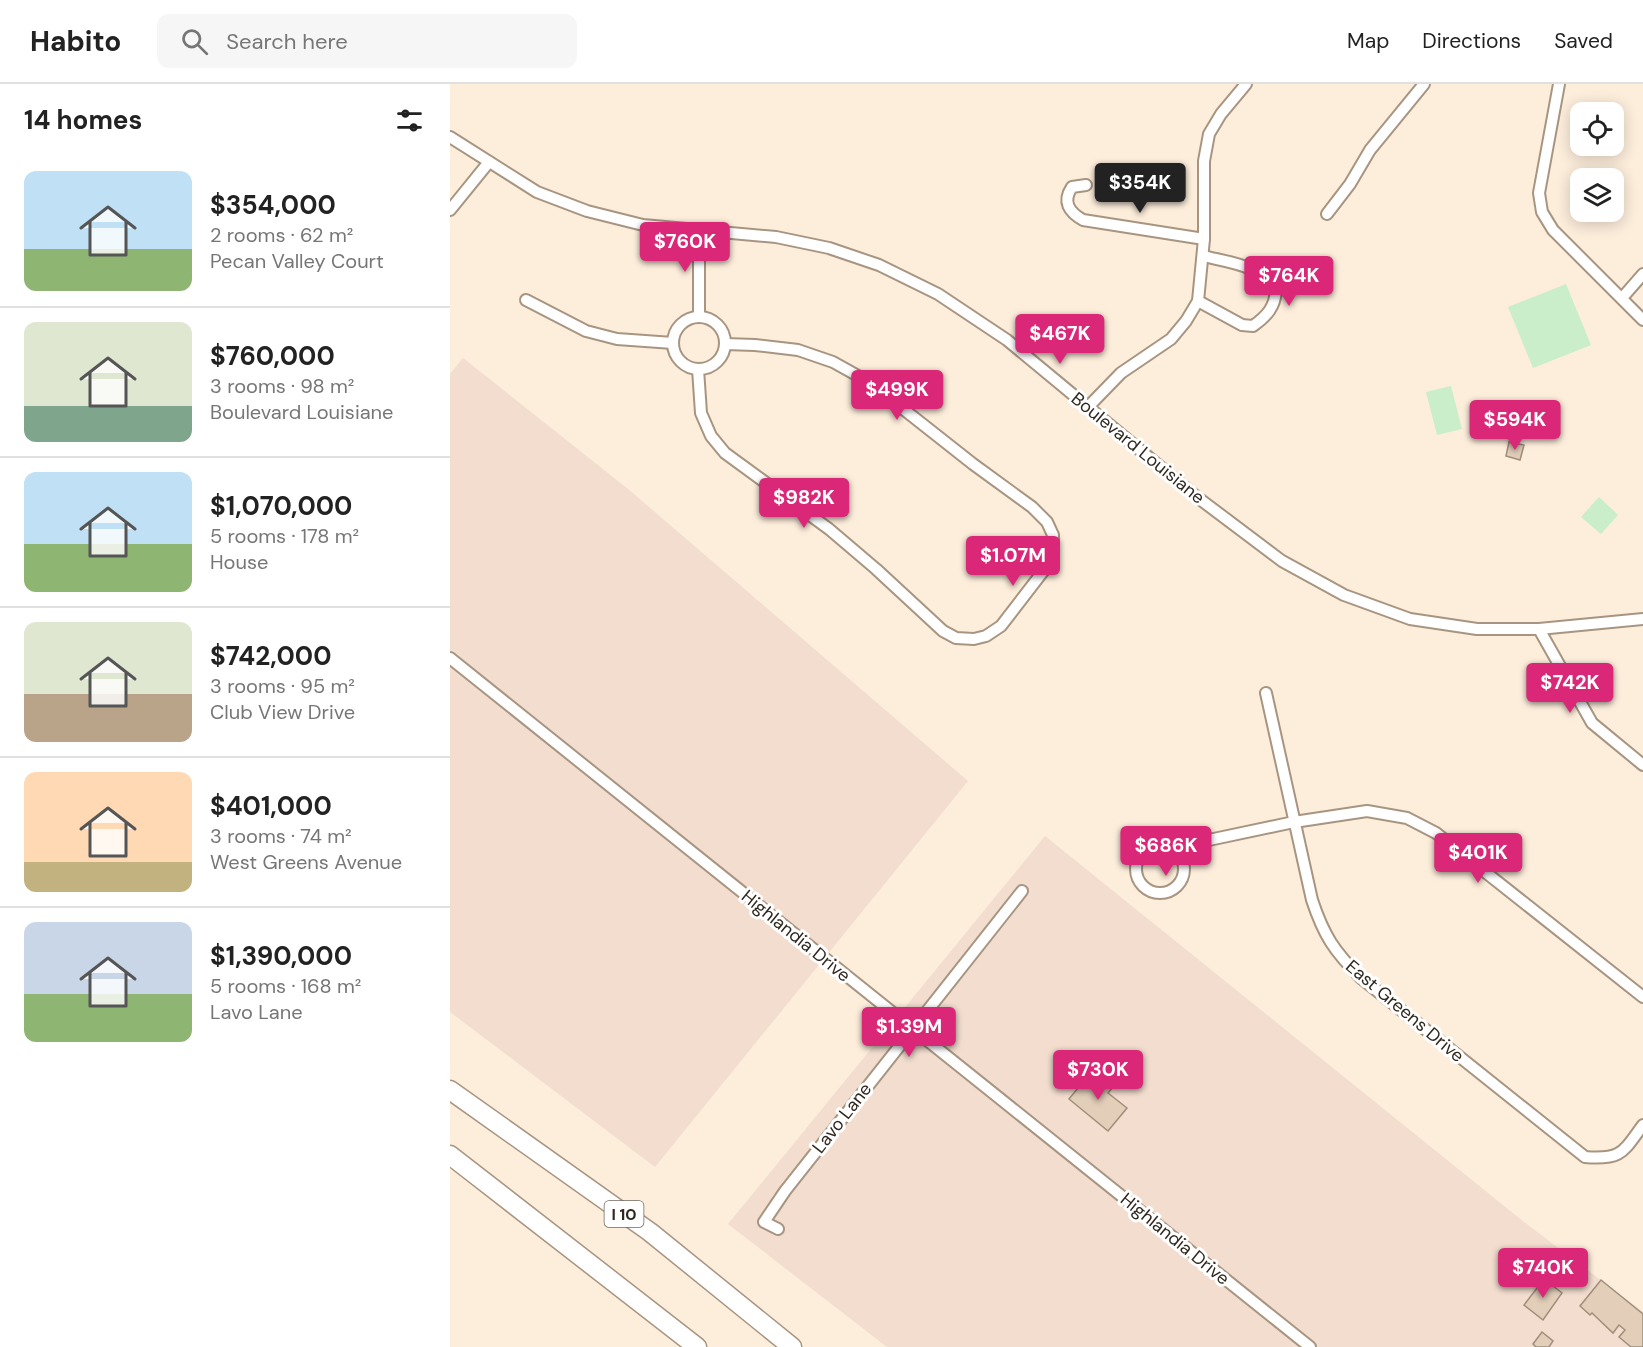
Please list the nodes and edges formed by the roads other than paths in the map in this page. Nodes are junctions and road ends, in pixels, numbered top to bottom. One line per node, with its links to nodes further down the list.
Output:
1 (1246, 84): 10 (street)
2 (1424, 84): 8 (street)
3 (1559, 84): 13 (street)
4 (450, 137): 5 (street, Boulevard Louisiane)
5 (489, 162): 7 (street); 9 (street, Boulevard Louisiane)
6 (1086, 185): 10 (street)
7 (450, 210)
8 (1327, 214)
9 (699, 230): 16 (street); 21 (street, Boulevard Louisiane)
10 (1204, 239): 11 (street)
11 (1203, 256): 15 (street); 15 (street)
12 (1643, 274): 13 (street)
13 (1622, 298): 17 (street)
14 (526, 300): 18 (street)
15 (1198, 301): 21 (street)
16 (699, 317): 18 (street); 19 (street)
17 (1643, 320)
18 (673, 343): 20 (street)
19 (725, 344): 20 (street); 20 (street)
20 (698, 369)
21 (1088, 407): 23 (street, Boulevard Louisiane)
22 (1643, 619): 23 (street, Boulevard Louisiane)
23 (1539, 628): 26 (street)
24 (450, 658): 31 (street, Highlandia Drive)
25 (1266, 693): 27 (street, East Greens Drive)
26 (1643, 765)
27 (1294, 822): 28 (street); 30 (street); 33 (street, East Greens Drive)
28 (1176, 852): 28 (street)
29 (1022, 891): 31 (street, Lavo Lane)
30 (1643, 997)
31 (913, 1030): 35 (street, Lavo Lane); 38 (street, Highlandia Drive)
32 (450, 1090): 37 (highway, I 10)
33 (1643, 1125)
34 (450, 1155): 36 (highway)
35 (777, 1229)
36 (698, 1347)
37 (792, 1347)
38 (1311, 1347)

